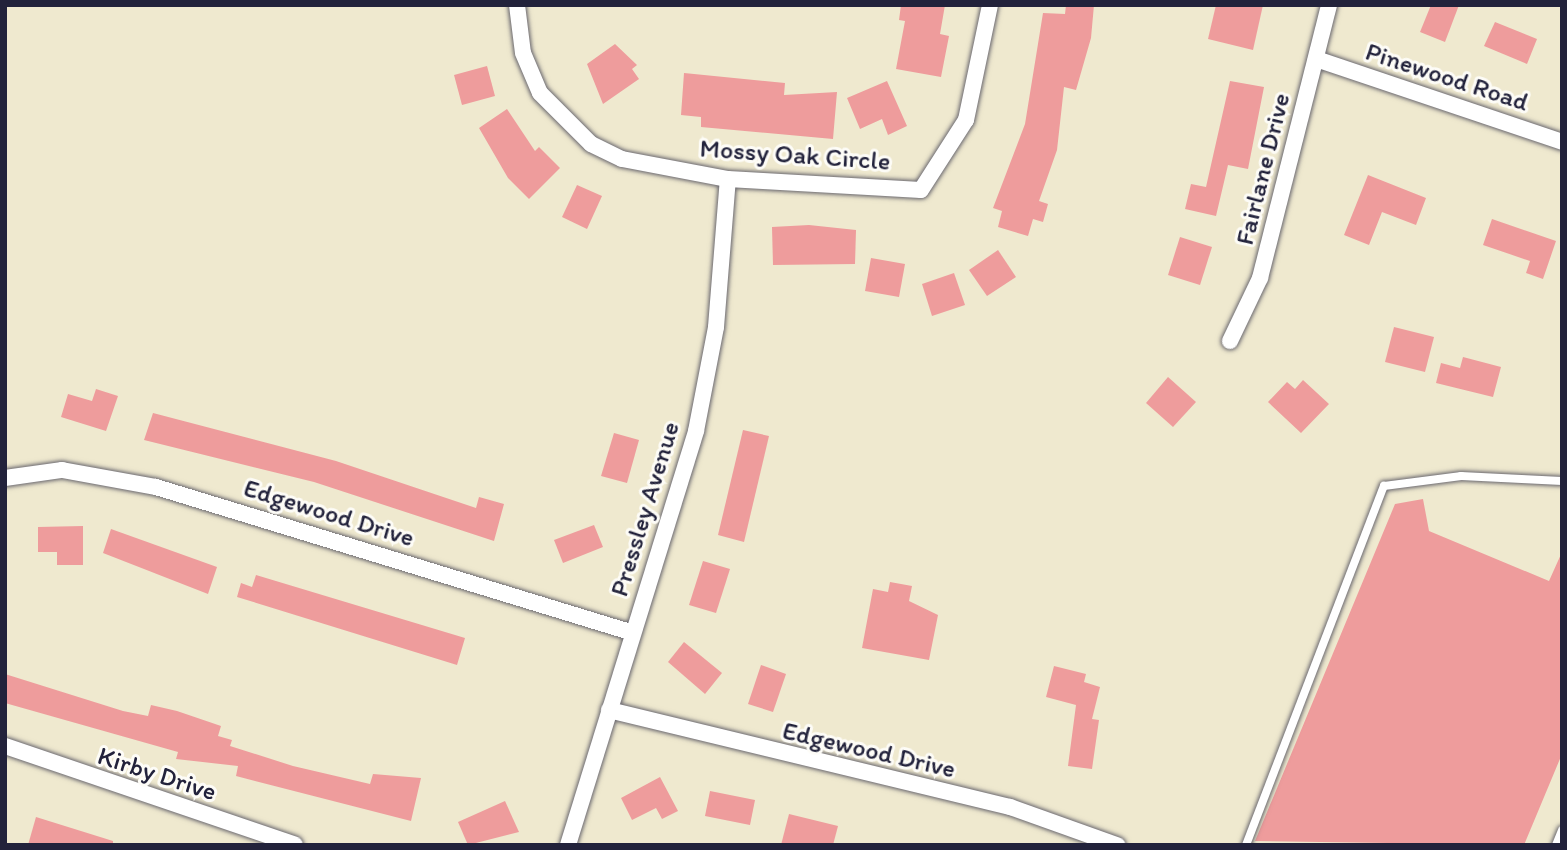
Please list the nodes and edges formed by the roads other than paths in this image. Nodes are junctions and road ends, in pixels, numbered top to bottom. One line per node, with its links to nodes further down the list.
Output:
1 (517, 5): 6 (street, Mossy Oak Circle)
2 (990, 5): 6 (street, Mossy Oak Circle)
3 (1329, 5): 4 (street, Fairlane Drive)
4 (1316, 59): 5 (street, Pinewood Road); 7 (street, Fairlane Drive)
5 (1562, 142)
6 (728, 179): 10 (street, Pressley Avenue)
7 (1230, 341)
8 (5, 478): 10 (street, Edgewood Drive)
9 (1562, 481): 17 (lane)
10 (633, 633): 11 (street, Pressley Avenue)
11 (609, 710): 15 (street, Pressley Avenue); 16 (street, Edgewood Drive)
12 (5, 746): 14 (street, Kirby Drive)
13 (1562, 830): 18 (lane)
14 (295, 845)
15 (568, 845)
16 (1117, 845)
17 (1246, 845)
18 (1556, 845)

